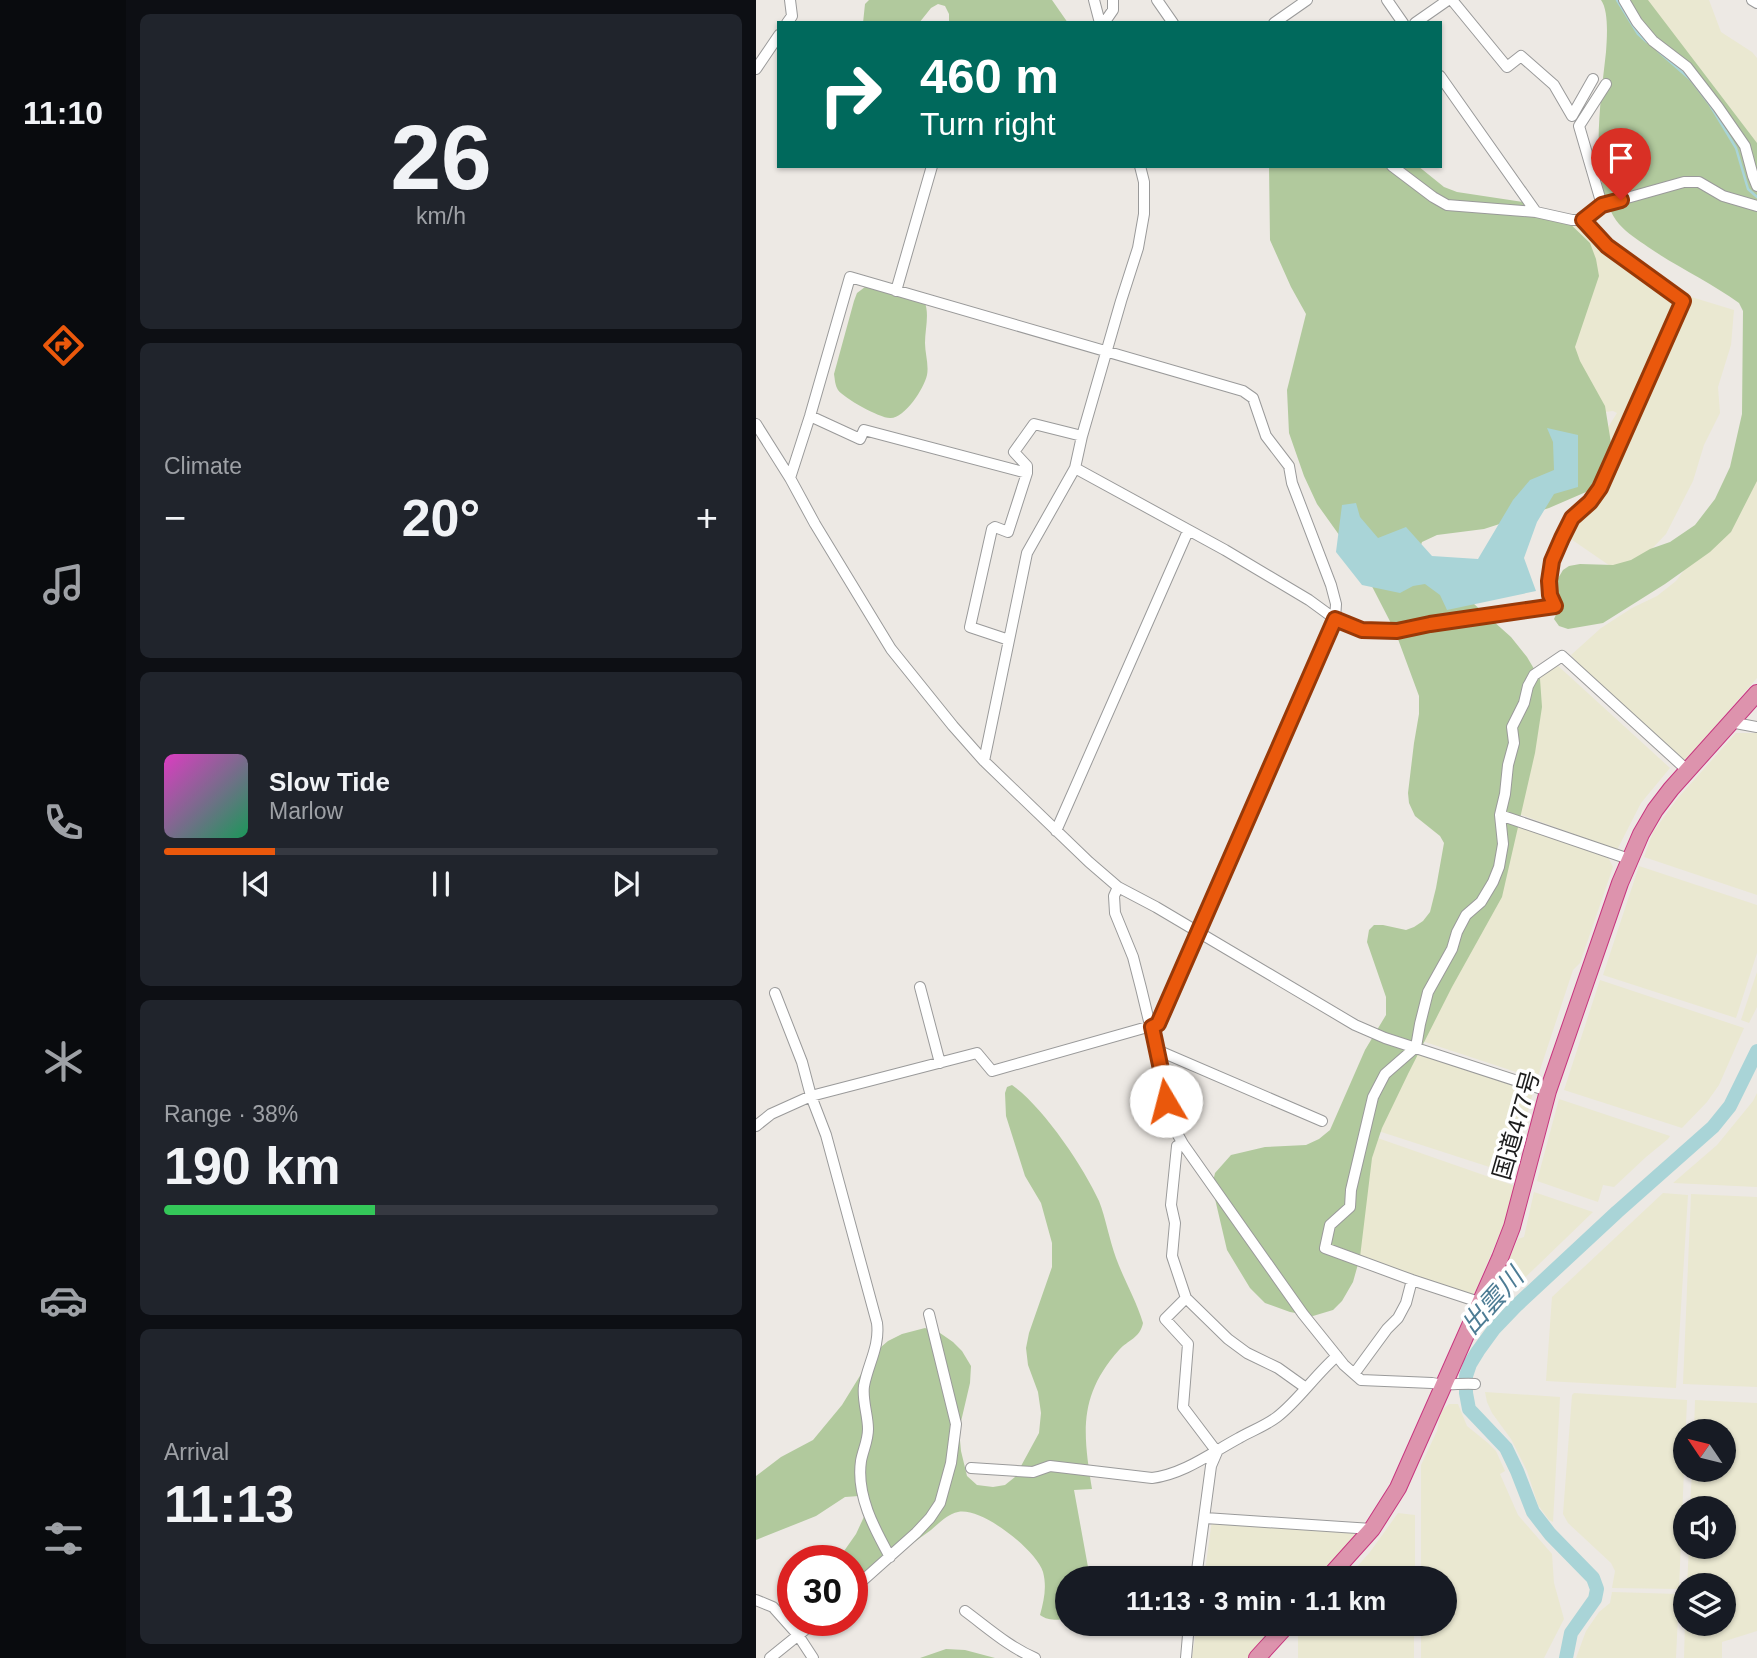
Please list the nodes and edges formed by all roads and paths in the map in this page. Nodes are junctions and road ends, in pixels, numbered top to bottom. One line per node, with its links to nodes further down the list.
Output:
1 (790, 0): 11 (street)
2 (1094, 0): 12 (street)
3 (1113, 0): 13 (street)
4 (1157, 0): 14 (street)
5 (1307, 0): 15 (street)
6 (1387, 0): 16 (street)
7 (1450, 0): 17 (street); 21 (street)
8 (1624, 0): 26 (street)
9 (1752, 0): 10 (street)
10 (1757, 3)
11 (788, 21)
12 (1101, 21)
13 (1104, 21)
14 (1172, 21)
15 (1277, 21)
16 (1402, 21)
17 (1418, 21)
18 (777, 38): 19 (street)
19 (756, 69)
20 (1442, 79): 29 (street)
21 (1593, 79)
22 (1606, 84): 27 (street)
23 (931, 168): 31 (street)
24 (1140, 168): 32 (street)
25 (1395, 168): 29 (street)
26 (1757, 186)
27 (1602, 205): 28 (street); 30 (street)
28 (1757, 206)
29 (1536, 212): 30 (street)
30 (1583, 220): 40 (street)
31 (896, 292): 32 (street); 33 (street)
32 (1106, 352): 35 (street); 40 (street)
33 (810, 416): 37 (street); 38 (street)
34 (756, 424): 38 (street)
35 (1082, 436): 36 (street); 37 (street)
36 (1075, 468): 39 (street); 41 (street)
37 (1027, 474): 41 (street)
38 (790, 478): 45 (street)
39 (1188, 531): 40 (street); 48 (street)
40 (1335, 619): 51 (street)
41 (1009, 640): 45 (street)
42 (1757, 693): 43 (highway, 国道477号)
43 (1731, 722): 44 (street); 46 (highway, 国道477号)
44 (1757, 727)
45 (984, 761): 48 (street)
46 (1687, 769): 47 (street); 49 (highway, 国道477号)
47 (1500, 815): 49 (street); 55 (street)
48 (1056, 831): 50 (street)
49 (1629, 859): 58 (highway, 国道477号)
50 (1118, 887): 51 (street); 54 (street)
51 (1198, 932): 54 (street); 55 (street)
52 (920, 987): 57 (street)
53 (775, 993): 59 (street)
54 (1152, 1027): 56 (street); 57 (street)
55 (1416, 1047): 58 (street); 63 (street)
56 (1157, 1050): 60 (street); 62 (street)
57 (940, 1063): 59 (street)
58 (1548, 1091): 65 (highway, 国道477号)
59 (811, 1096): 61 (street); 76 (street)
60 (1322, 1121)
61 (756, 1126)
62 (1183, 1144): 64 (street); 67 (street)
63 (1412, 1280): 65 (street); 68 (street)
64 (1186, 1297): 71 (street); 72 (street)
65 (1479, 1302): 69 (highway, 国道477号)
66 (929, 1314): 76 (street)
67 (1337, 1356): 68 (street); 71 (street)
68 (1354, 1374): 69 (street)
69 (1449, 1384): 70 (street); 75 (highway, 国道477号)
70 (1475, 1384)
71 (1306, 1388): 72 (street)
72 (1217, 1452): 73 (street); 74 (street)
73 (971, 1468)
74 (1205, 1518): 75 (street); 77 (street)
75 (1372, 1529): 78 (highway, 国道477号)
76 (890, 1557): 79 (street)
77 (1198, 1566)
78 (1339, 1566)
79 (868, 1576)
80 (756, 1600): 81 (street)
81 (777, 1611)
82 (965, 1611): 89 (street)
83 (797, 1636): 87 (street)
84 (799, 1636): 88 (street)
85 (1188, 1636): 90 (street)
86 (1276, 1636): 91 (highway)
87 (770, 1658)
88 (813, 1658)
89 (1035, 1658)
90 (1186, 1658)
91 (1257, 1658)

